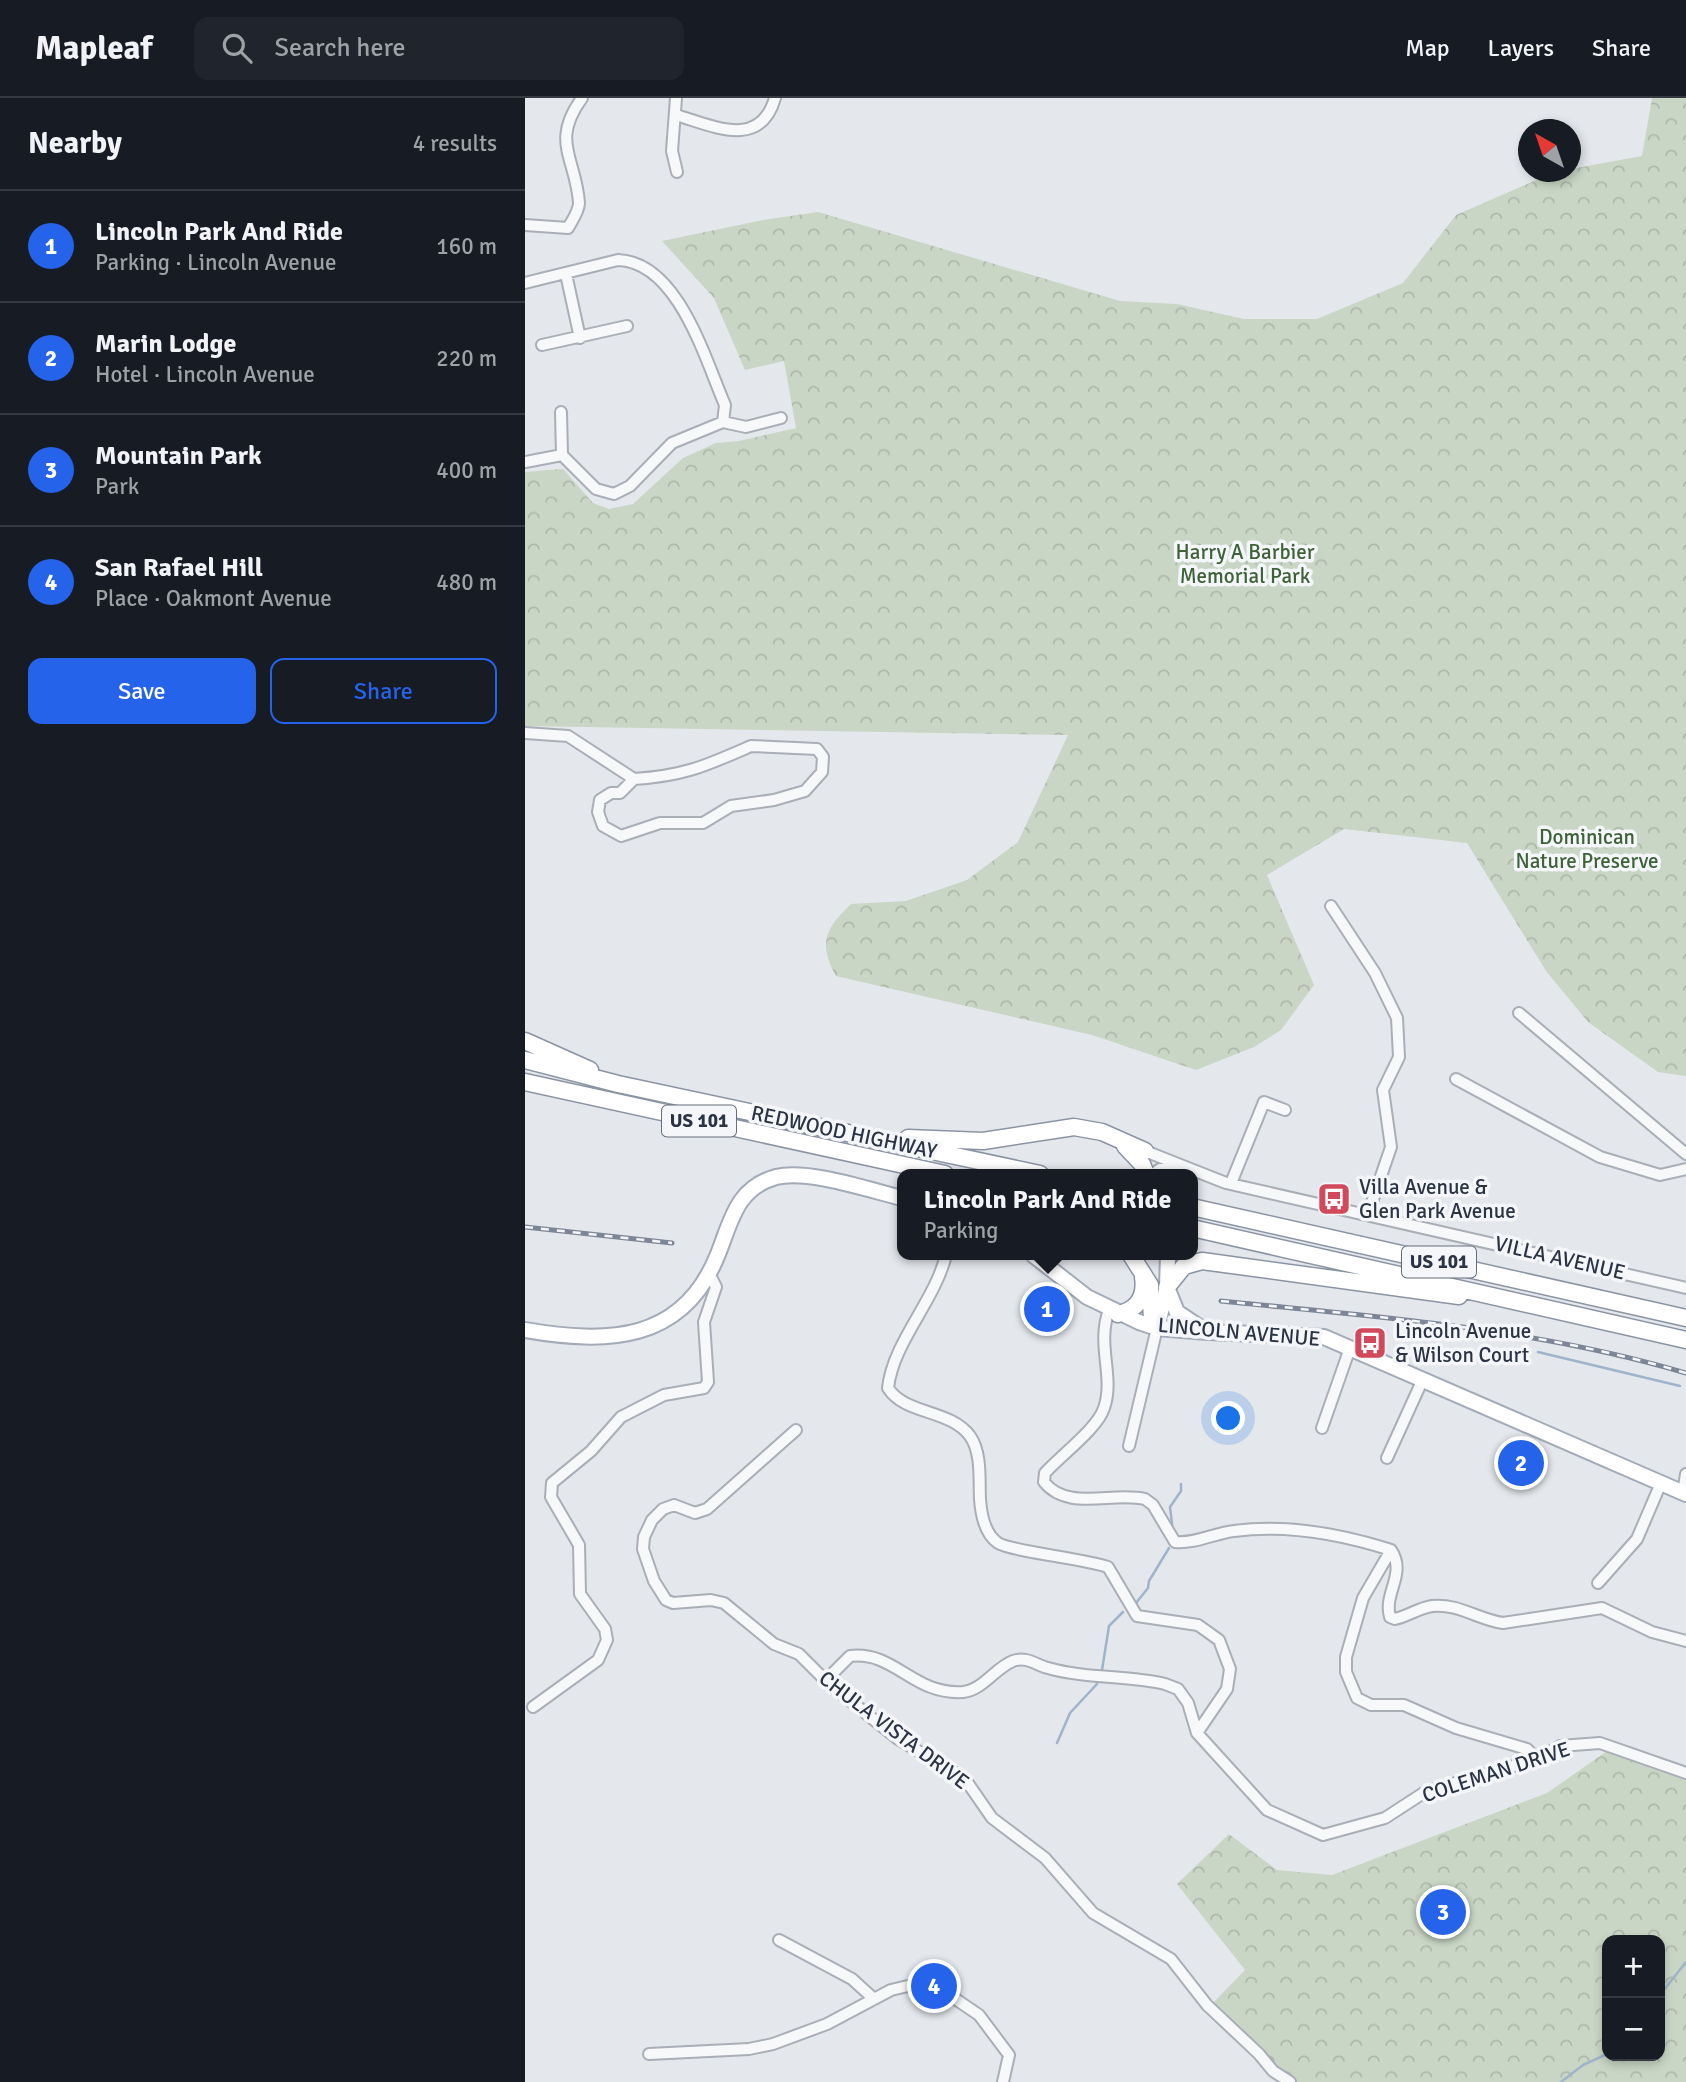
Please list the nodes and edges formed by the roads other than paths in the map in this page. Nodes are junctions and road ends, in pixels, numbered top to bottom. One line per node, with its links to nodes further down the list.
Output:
1 (582, 98): 6 (street)
2 (676, 98): 4 (street)
3 (775, 98): 4 (street)
4 (676, 115): 5 (street)
5 (677, 172)
6 (525, 225)
7 (566, 274): 8 (street); 10 (street); 14 (street)
8 (525, 283)
9 (627, 326): 10 (street)
10 (580, 338): 11 (street)
11 (542, 345)
12 (561, 412): 15 (street)
13 (781, 418): 14 (street)
14 (723, 422): 15 (street)
15 (562, 455): 16 (street)
16 (525, 462)
17 (525, 733): 18 (street)
18 (633, 779): 18 (street)
19 (1331, 906): 42 (street)
20 (1519, 1013): 30 (street)
21 (525, 1041): 25 (highway)
22 (525, 1060): 25 (highway, REDWOOD HIGHWAY / US 101)
23 (1456, 1079): 37 (street)
24 (525, 1082): 31 (highway, REDWOOD HIGHWAY / US 101)
25 (618, 1084): 27 (highway, REDWOOD HIGHWAY / US 101)
26 (1285, 1110): 39 (street)
27 (864, 1136): 28 (highway); 34 (highway, REDWOOD HIGHWAY / US 101)
28 (1116, 1137): 29 (highway); 35 (highway)
29 (1145, 1151): 36 (street, VILLA AVENUE)
30 (1686, 1154)
31 (874, 1159): 32 (highway); 33 (highway, REDWOOD HIGHWAY / US 101)
32 (901, 1169)
33 (921, 1169)
34 (1017, 1169)
35 (1144, 1169)
36 (1186, 1169)
37 (1686, 1169)
38 (1198, 1173): 39 (street, VILLA AVENUE)
39 (1231, 1184): 42 (street, VILLA AVENUE)
40 (897, 1197): 48 (main road)
41 (1198, 1208): 53 (highway, US 101)
42 (1367, 1214): 50 (street, VILLA AVENUE)
43 (1198, 1229): 51 (highway, US 101)
44 (944, 1260): 72 (street)
45 (1039, 1260): 52 (main road, LINCOLN AVENUE)
46 (1168, 1260): 49 (main road)
47 (1136, 1261): 52 (highway); 54 (highway)
48 (709, 1273): 55 (main road); 71 (street)
49 (1167, 1287): 51 (highway); 54 (main road); 56 (main road)
50 (1686, 1288)
51 (1521, 1301): 57 (highway, US 101)
52 (1114, 1312): 54 (main road, LINCOLN AVENUE); 67 (street)
53 (1686, 1318)
54 (1157, 1328): 56 (main road, LINCOLN AVENUE); 62 (street)
55 (525, 1330)
56 (1209, 1332): 58 (main road, LINCOLN AVENUE)
57 (1686, 1340)
58 (1350, 1348): 59 (main road, LINCOLN AVENUE); 60 (street)
59 (1423, 1379): 63 (street); 65 (main road, LINCOLN AVENUE)
60 (1322, 1428)
61 (796, 1430): 70 (street, CHULA VISTA DRIVE)
62 (1129, 1446)
63 (1387, 1458)
64 (1686, 1474): 66 (street)
65 (1661, 1483): 66 (main road, LINCOLN AVENUE); 68 (street)
66 (1684, 1493)
67 (1391, 1550): 69 (street); 73 (street)
68 (1598, 1583)
69 (1686, 1641)
70 (829, 1684): 72 (street, COLEMAN DRIVE); 79 (street, CHULA VISTA DRIVE)
71 (533, 1707)
72 (1197, 1733): 73 (street, COLEMAN DRIVE)
73 (1537, 1759): 74 (street, COLEMAN DRIVE)
74 (1686, 1773)
75 (779, 1940): 76 (street)
76 (874, 1999): 77 (street); 78 (street)
77 (649, 2054)
78 (1003, 2082)
79 (1290, 2082)

